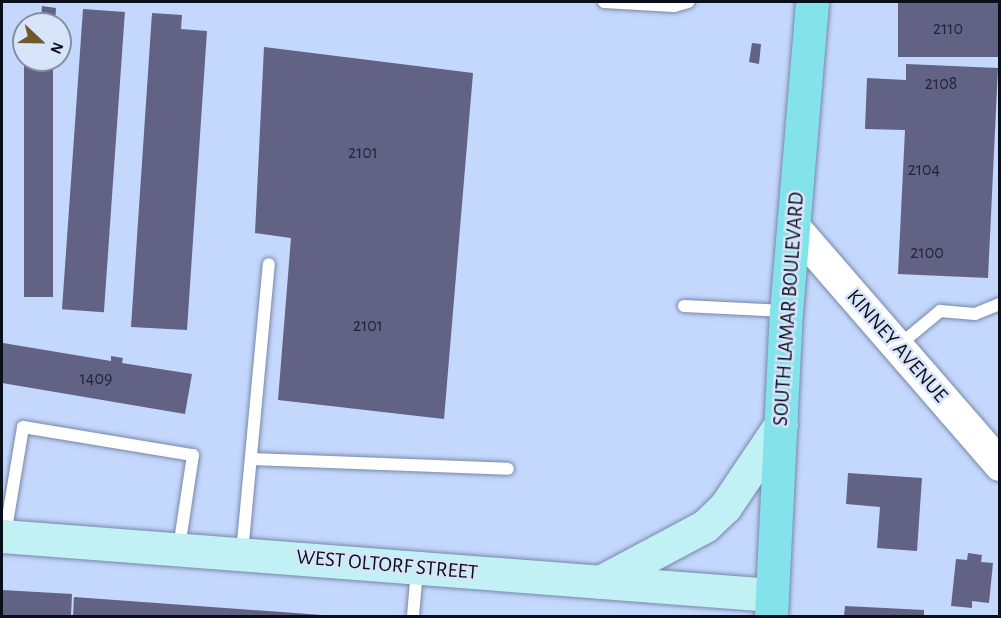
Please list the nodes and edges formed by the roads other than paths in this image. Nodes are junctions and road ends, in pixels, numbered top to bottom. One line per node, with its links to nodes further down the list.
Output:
1 (604, 2): 2 (lane)
2 (688, 2)
3 (812, 2): 4 (main road, SOUTH LAMAR BOULEVARD)
4 (794, 227): 8 (main road, SOUTH LAMAR BOULEVARD); 9 (street, KINNEY AVENUE)
5 (268, 264): 11 (lane)
6 (999, 304): 9 (lane)
7 (684, 306): 8 (lane)
8 (786, 312): 10 (main road, SOUTH LAMAR BOULEVARD)
9 (897, 347): 12 (street, KINNEY AVENUE)
10 (781, 424): 18 (main road); 19 (main road, SOUTH LAMAR BOULEVARD)
11 (251, 459): 13 (lane); 16 (lane)
12 (999, 465)
13 (508, 469)
14 (3, 536): 15 (main road, WEST OLTORF STREET); 15 (lane)
15 (178, 549): 16 (main road, WEST OLTORF STREET)
16 (242, 553): 17 (main road, WEST OLTORF STREET)
17 (417, 568): 18 (main road, WEST OLTORF STREET); 20 (lane)
18 (600, 582): 19 (main road, WEST OLTORF STREET)
19 (771, 606)
20 (413, 616)

